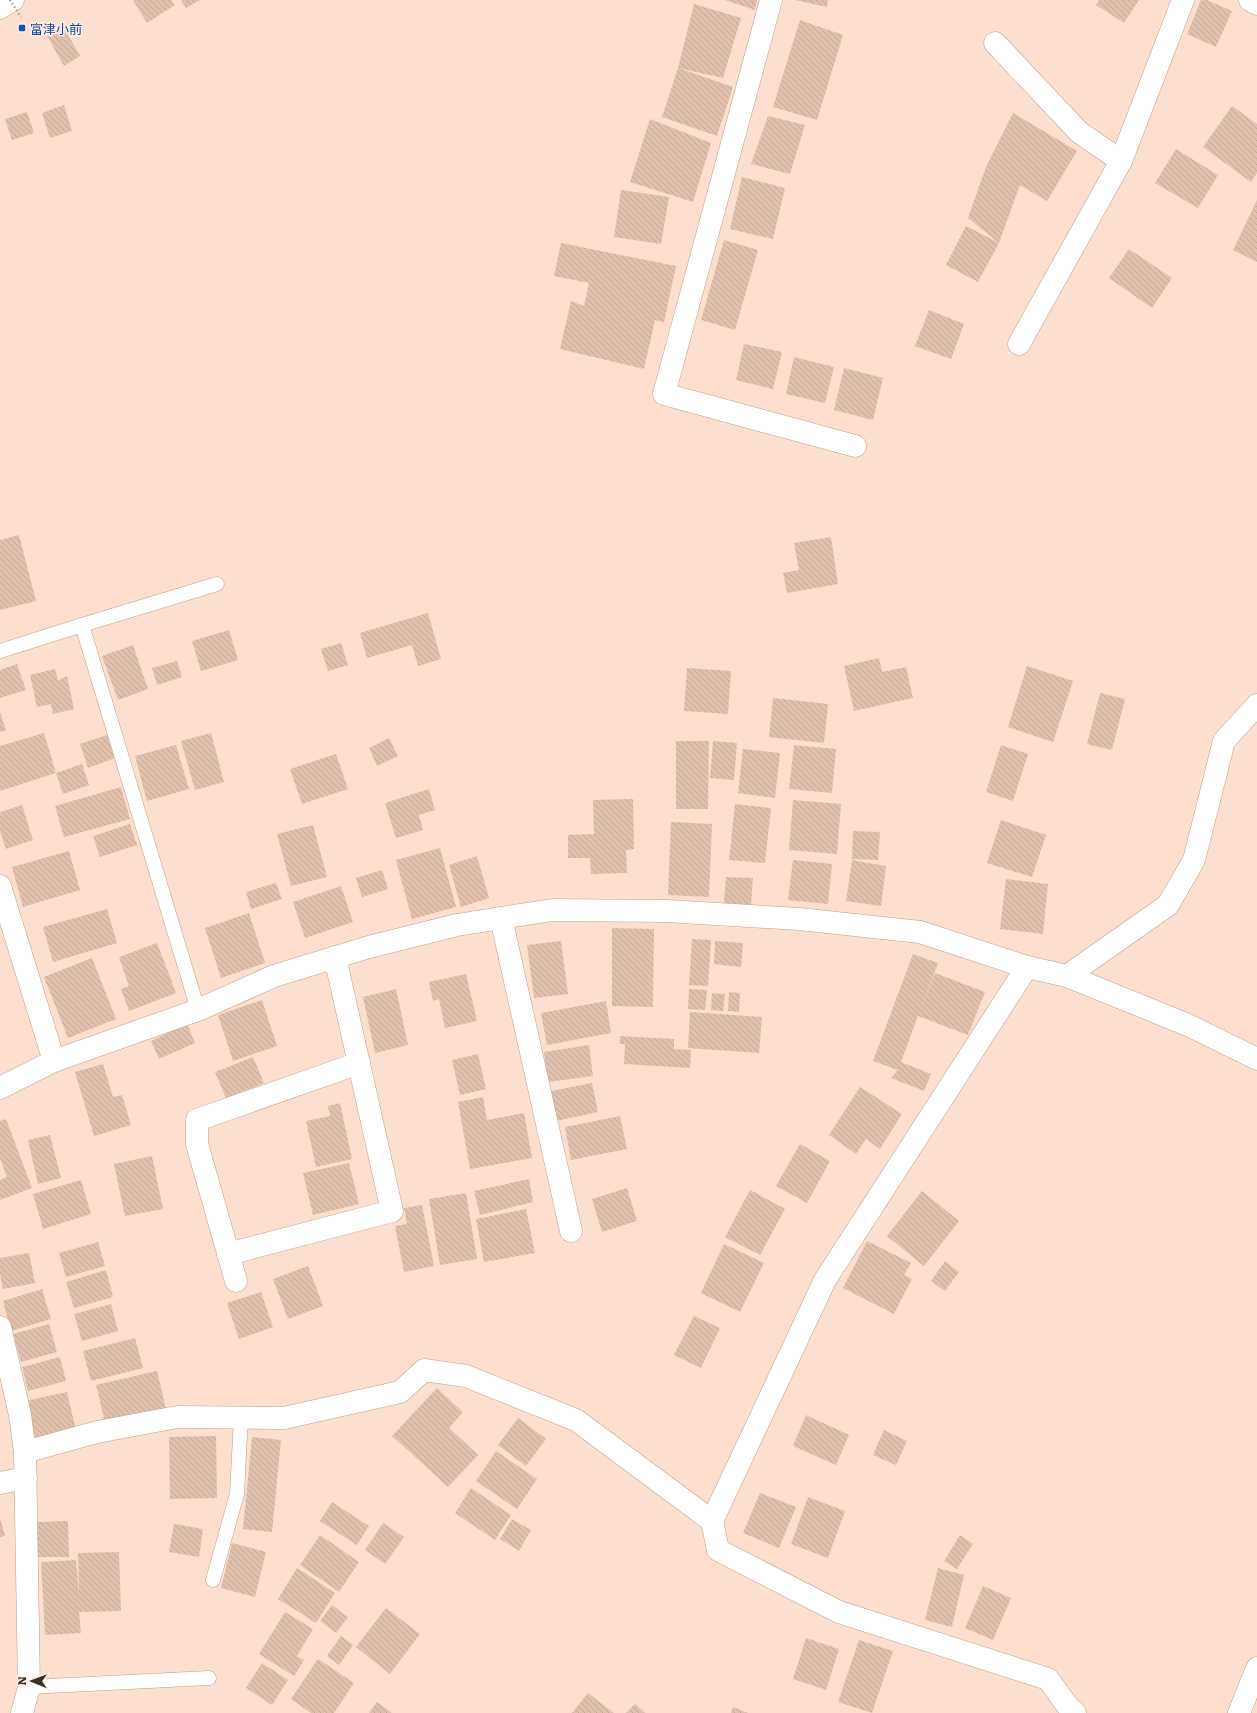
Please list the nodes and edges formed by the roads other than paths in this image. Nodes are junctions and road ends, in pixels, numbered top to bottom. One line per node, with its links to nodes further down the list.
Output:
1 (771, 0): 10 (street)
2 (1183, 0): 8 (street)
3 (1250, 0): 4 (street)
4 (1257, 4)
5 (15, 6): 6 (street)
6 (0, 8)
7 (995, 43): 8 (street)
8 (1121, 161): 9 (street)
9 (1019, 344)
10 (855, 446)
11 (217, 584): 12 (lane)
12 (82, 625): 13 (lane); 20 (lane)
13 (0, 651)
14 (1257, 705): 19 (street)
15 (0, 886): 22 (street)
16 (501, 918): 17 (street); 18 (street); 25 (street)
17 (335, 958): 20 (street); 23 (street)
18 (1026, 967): 19 (street); 33 (street)
19 (1068, 976): 21 (street)
20 (198, 1010): 22 (street)
21 (1257, 1059)
22 (54, 1061): 24 (street)
23 (359, 1063): 26 (street); 26 (street)
24 (0, 1088)
25 (571, 1231)
26 (228, 1254): 27 (street)
27 (236, 1281)
28 (0, 1327): 30 (street)
29 (241, 1417): 30 (street); 33 (street); 34 (lane)
30 (25, 1452): 31 (street)
31 (26, 1478): 32 (street); 37 (street)
32 (0, 1483)
33 (712, 1521): 38 (street)
34 (213, 1580)
35 (1257, 1668): 40 (street)
36 (209, 1678): 37 (lane)
37 (29, 1687): 39 (street)
38 (1071, 1711)
39 (22, 1713)
40 (1239, 1713)

